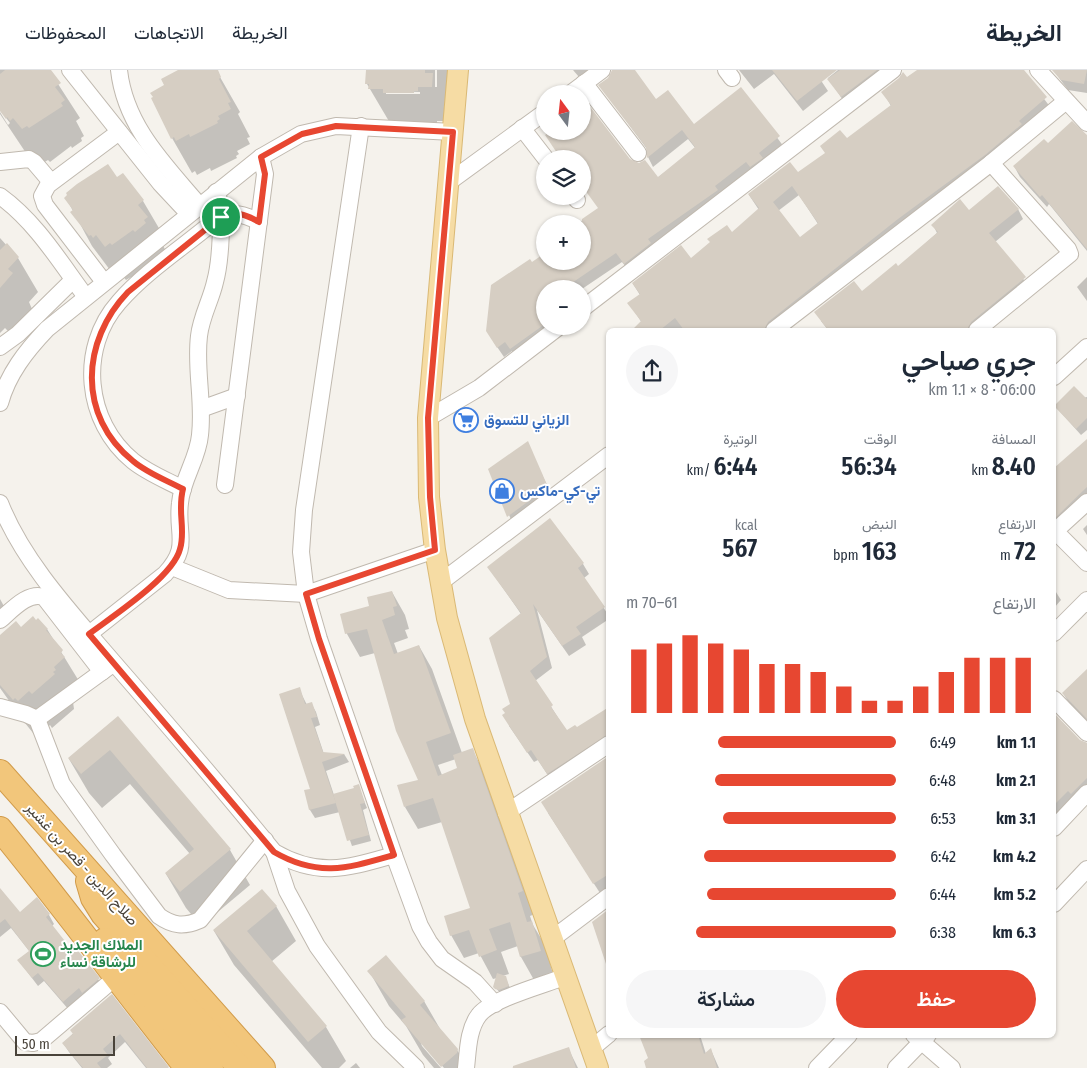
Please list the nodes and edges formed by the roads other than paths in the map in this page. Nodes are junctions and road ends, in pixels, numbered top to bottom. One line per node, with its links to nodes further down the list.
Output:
1 (70, 70): 14 (street)
2 (119, 70): 25 (street)
3 (458, 70): 15 (main road)
4 (602, 70): 7 (street)
5 (893, 70): 31 (street)
6 (1038, 70): 9 (street)
7 (584, 83): 8 (street); 17 (street)
8 (581, 85)
9 (1066, 101): 11 (street); 20 (street)
10 (536, 118): 13 (street)
11 (1086, 119)
12 (361, 126): 15 (street); 18 (street); 53 (street)
13 (522, 128): 16 (street); 22 (street)
14 (119, 132): 21 (street); 25 (street)
15 (453, 132): 22 (main road)
16 (539, 150)
17 (638, 153)
18 (261, 157): 23 (street); 27 (street)
19 (0, 162): 21 (street)
20 (991, 163): 32 (street); 33 (street)
21 (51, 182): 29 (street)
22 (449, 182): 41 (main road)
23 (216, 192): 25 (street); 26 (street)
24 (0, 196): 28 (street)
25 (194, 210): 29 (street)
26 (221, 217): 27 (street); 40 (street); 44 (street)
27 (259, 222): 38 (street)
28 (73, 280): 30 (street); 35 (street)
29 (104, 282): 30 (street)
30 (86, 297): 39 (street)
31 (591, 302)
32 (777, 328)
33 (979, 328)
34 (548, 335): 41 (street)
35 (0, 347)
36 (1087, 347): 37 (street)
37 (1056, 375)
38 (237, 396): 40 (street); 43 (street)
39 (0, 403)
40 (201, 409): 44 (street)
41 (428, 418): 49 (main road)
42 (606, 458): 52 (street)
43 (225, 485)
44 (183, 489): 51 (street)
45 (1087, 502): 47 (street)
46 (0, 503): 57 (street)
47 (1056, 529)
48 (1056, 533): 50 (street)
49 (435, 550): 52 (main road); 53 (street)
50 (1087, 563)
51 (172, 567): 53 (street); 57 (street)
52 (441, 582): 66 (main road)
53 (306, 594): 70 (street)
54 (1087, 600): 56 (street)
55 (0, 620): 58 (street)
56 (1056, 631)
57 (89, 634): 58 (street)
58 (108, 667): 61 (street); 69 (street)
59 (1056, 701): 62 (street)
60 (0, 707): 61 (street)
61 (38, 719): 69 (street)
62 (1087, 733)
63 (606, 746): 66 (street)
64 (0, 772): 72 (highway, صلاح الدين - قصر بن غشير)
65 (1087, 793): 67 (street)
66 (506, 813): 76 (main road)
67 (1056, 826)
68 (0, 829): 73 (highway)
69 (270, 846): 70 (street); 90 (street)
70 (394, 855): 79 (street)
71 (1087, 869): 75 (street)
72 (87, 870): 88 (highway); 89 (highway, صلاح الدين - قصر بن غشير)
73 (56, 897): 77 (highway); 87 (highway)
74 (606, 898): 76 (street)
75 (1056, 902)
76 (552, 939): 78 (main road)
77 (114, 978): 80 (street); 86 (highway)
78 (564, 978): 79 (street); 85 (main road)
79 (495, 1004): 91 (street)
80 (0, 1012)
81 (606, 1036): 85 (street)
82 (841, 1038): 93 (street)
83 (920, 1038): 94 (street)
84 (922, 1038): 95 (street)
85 (591, 1049): 92 (main road)
86 (187, 1068)
87 (211, 1068)
88 (240, 1068)
89 (263, 1068)
90 (416, 1068)
91 (466, 1068)
92 (598, 1068)
93 (817, 1068)
94 (896, 1068)
95 (952, 1068)

